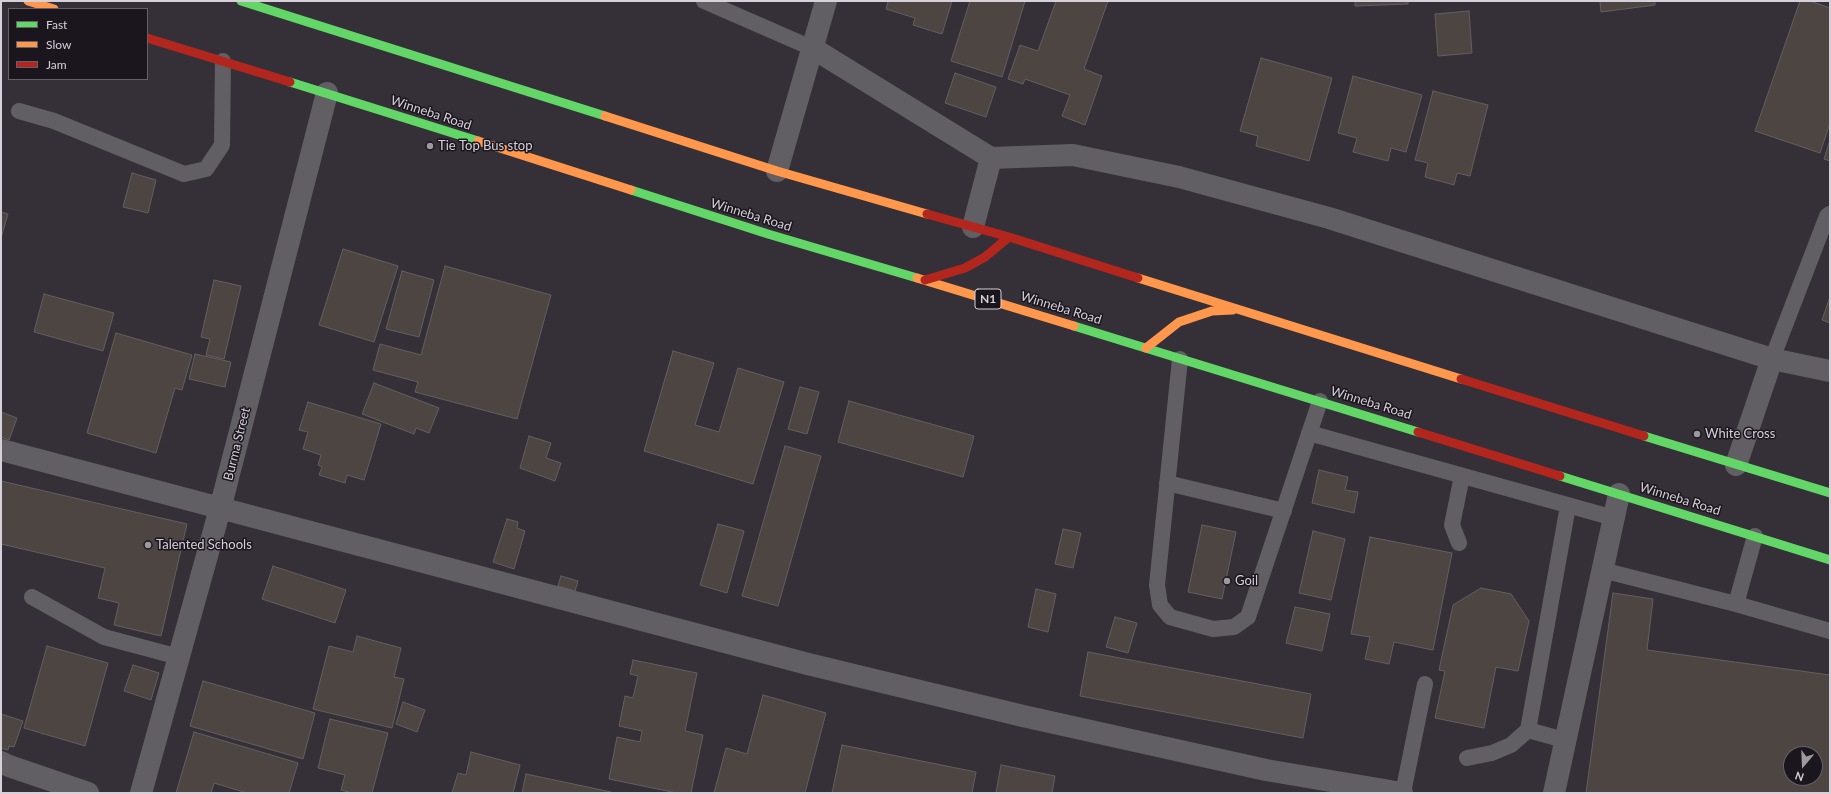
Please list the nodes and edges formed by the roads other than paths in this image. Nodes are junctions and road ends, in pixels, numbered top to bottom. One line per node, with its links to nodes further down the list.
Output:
1 (28, 1): 5 (highway)
2 (241, 1): 12 (highway)
3 (704, 1): 7 (lane)
4 (826, 1): 7 (street)
5 (51, 8)
6 (148, 38): 8 (highway, Winneba Road / N1)
7 (814, 49): 11 (street); 12 (street)
8 (223, 61): 9 (highway, Winneba Road / N1); 10 (lane)
9 (327, 93): 16 (highway, Winneba Road / N1); 31 (street, Burma Street)
10 (18, 111)
11 (991, 158): 14 (street); 20 (street)
12 (777, 171): 14 (highway)
13 (1830, 214): 20 (lane)
14 (973, 227): 15 (highway)
15 (1009, 237): 16 (highway); 17 (highway)
16 (925, 280): 18 (highway, Winneba Road / N1)
17 (1240, 310): 18 (highway); 25 (highway)
18 (1146, 348): 19 (highway, Winneba Road / N1)
19 (1180, 359): 22 (highway, Winneba Road / N1); 27 (lane)
20 (1772, 359): 21 (street); 25 (street)
21 (1830, 371)
22 (1320, 401): 23 (lane); 29 (highway, Winneba Road / N1)
23 (1309, 433): 26 (lane); 32 (lane)
24 (1, 450): 31 (street)
25 (1736, 465): 28 (highway)
26 (1462, 476): 30 (lane); 35 (lane)
27 (1168, 483): 32 (lane); 32 (lane)
28 (1830, 493)
29 (1619, 494): 33 (street); 34 (highway, Winneba Road / N1)
30 (1568, 506): 33 (lane); 43 (lane)
31 (220, 509): 41 (street, Burma Street); 49 (street)
32 (1284, 511)
33 (1614, 518): 37 (street)
34 (1755, 536): 36 (highway, Winneba Road / N1); 39 (lane)
35 (1459, 544)
36 (1830, 560)
37 (1602, 570): 39 (lane); 44 (street)
38 (32, 597): 41 (lane)
39 (1736, 604): 40 (lane)
40 (1830, 630)
41 (179, 657): 48 (street, Burma Street)
42 (1425, 684): 49 (lane)
43 (1528, 730): 44 (lane); 45 (lane)
44 (1564, 740): 50 (street)
45 (1467, 758)
46 (1, 762): 47 (street)
47 (88, 793)
48 (141, 793)
49 (1403, 793)
50 (1554, 793)

